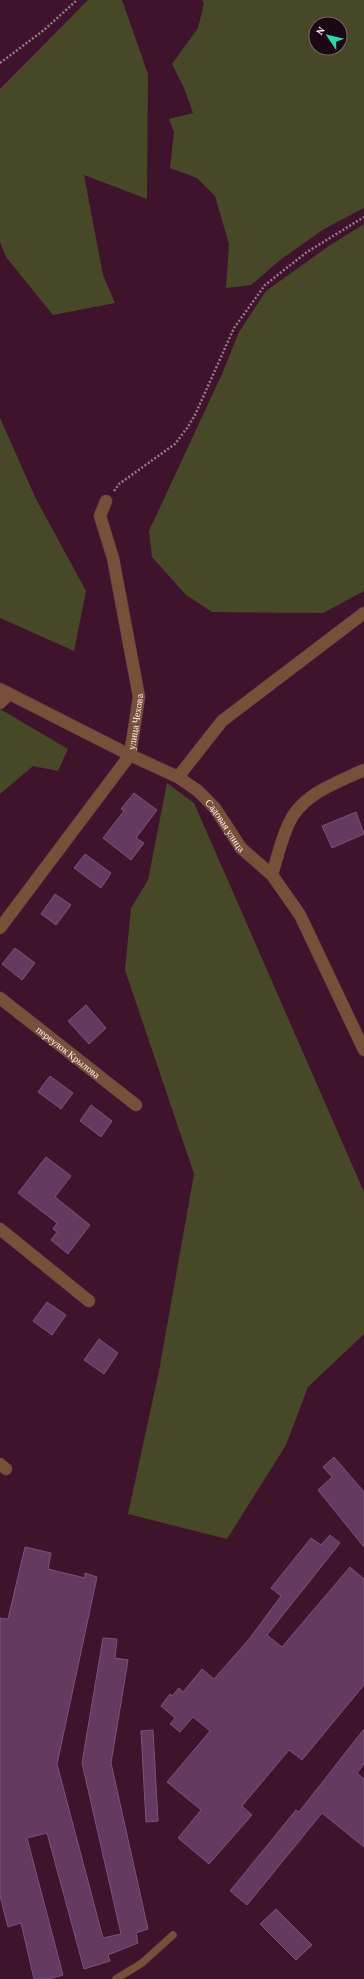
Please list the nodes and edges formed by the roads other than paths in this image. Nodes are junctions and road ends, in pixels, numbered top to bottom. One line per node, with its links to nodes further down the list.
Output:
1 (106, 501): 5 (street, улица Чехова)
2 (364, 613): 7 (street)
3 (5, 691): 4 (street); 5 (street, Садовая улица)
4 (0, 703)
5 (130, 755): 7 (street, Садовая улица); 9 (street, улица Чехова)
6 (364, 770): 8 (street)
7 (178, 777): 8 (street, Садовая улица)
8 (272, 875): 11 (street, Садовая улица)
9 (0, 928)
10 (0, 998): 12 (street, переулок Крылова)
11 (363, 1046)
12 (136, 1105)
13 (0, 1230): 14 (street)
14 (89, 1301)
15 (173, 1936): 16 (lane)
16 (116, 1979)

